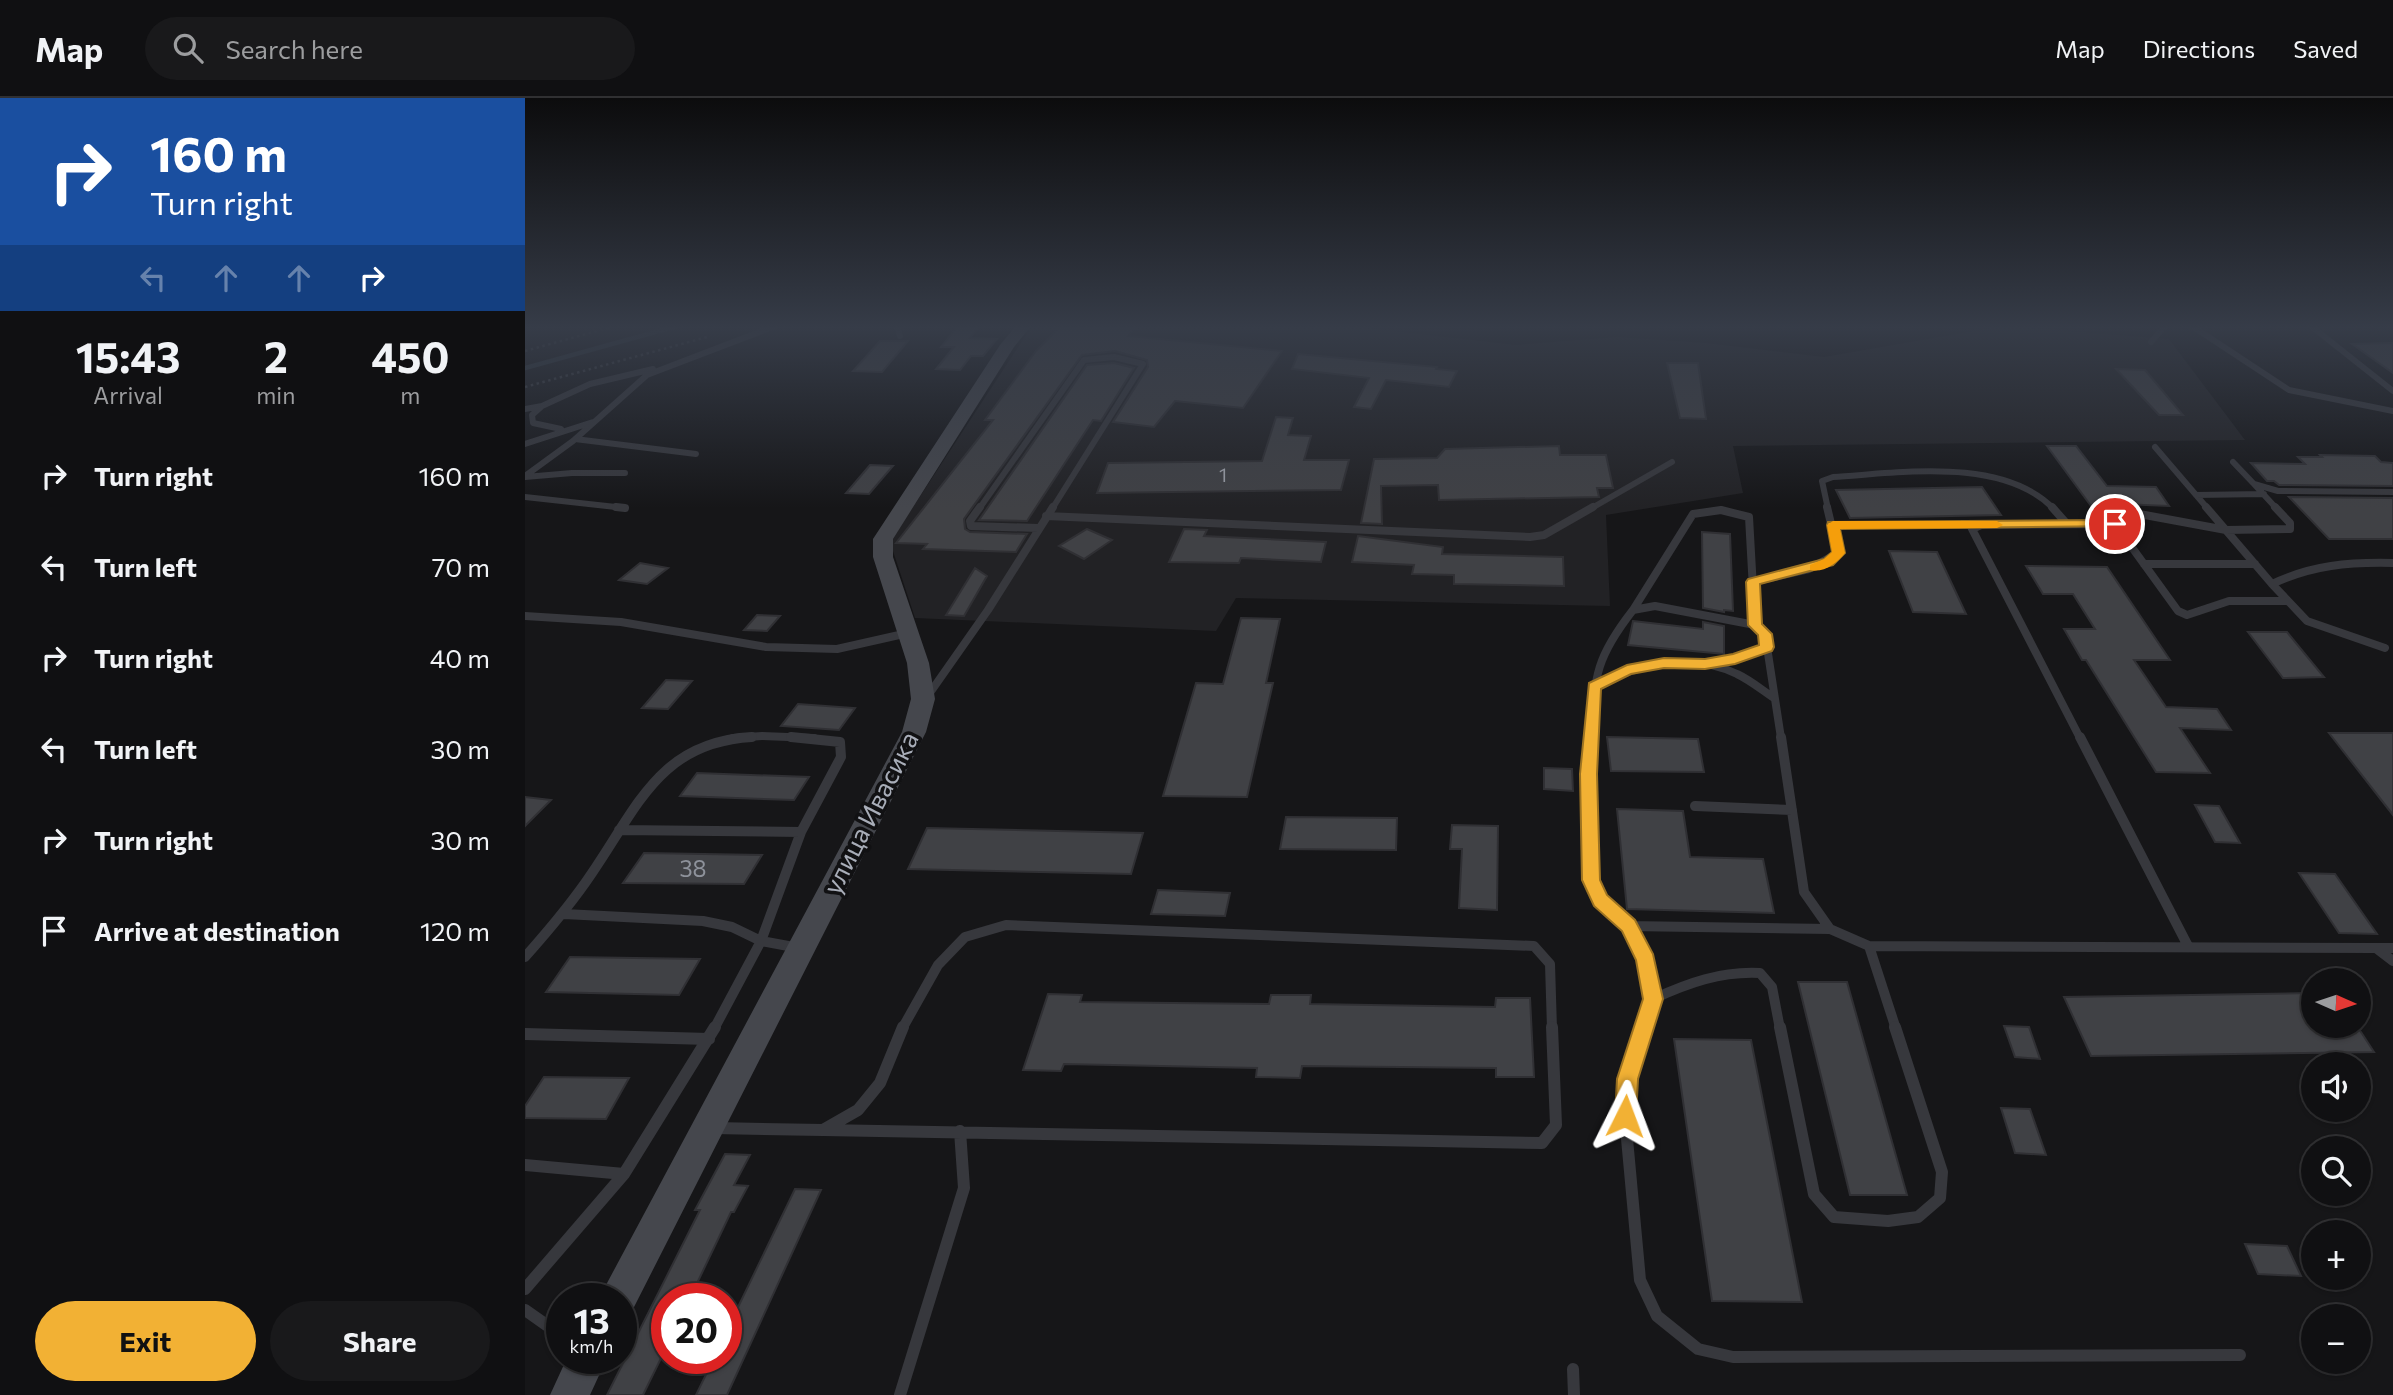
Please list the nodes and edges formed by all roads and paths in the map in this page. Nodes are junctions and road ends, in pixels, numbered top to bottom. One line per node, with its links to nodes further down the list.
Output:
1 (584, 387): 7 (lane)
2 (631, 387): 10 (lane)
3 (981, 387): 42 (main road, улица Ивасика)
4 (1064, 387): 31 (lane)
5 (1129, 387): 26 (lane)
6 (2284, 387): 9 (lane)
7 (542, 406): 8 (lane); 11 (lane)
8 (525, 409)
9 (2393, 411)
10 (594, 421): 11 (lane); 12 (lane)
11 (564, 429): 13 (lane)
12 (575, 439): 15 (lane); 19 (lane)
13 (525, 444)
14 (2155, 447): 23 (lane)
15 (696, 454)
16 (1672, 461): 26 (lane)
17 (2233, 462): 20 (lane)
18 (625, 473): 19 (lane)
19 (525, 477)
20 (2254, 484): 21 (lane); 22 (lane)
21 (2393, 492)
22 (2264, 494): 23 (lane); 32 (lane)
23 (2196, 495): 32 (lane)
24 (525, 497): 25 (lane)
25 (625, 508)
26 (1046, 516): 31 (lane)
27 (2067, 524): 28 (lane); 29 (lane); 30 (lane)
28 (2115, 524): 32 (lane); 34 (lane)
29 (1833, 525): 30 (lane); 36 (lane)
30 (1981, 525): 58 (lane)
31 (1038, 528): 48 (lane)
32 (2226, 530): 35 (lane)
33 (2393, 563): 37 (lane)
34 (2144, 564): 35 (lane); 38 (lane)
35 (2255, 564): 37 (lane)
36 (1753, 582): 39 (lane); 41 (lane)
37 (2272, 584): 38 (lane)
38 (2287, 601): 44 (lane)
39 (1633, 610): 41 (lane); 46 (lane)
40 (525, 616): 42 (lane)
41 (1755, 625): 43 (lane)
42 (910, 632): 48 (main road, улица Ивасика)
43 (1767, 647): 45 (lane); 47 (lane)
44 (2385, 648)
45 (1705, 664): 46 (lane); 47 (lane)
46 (1594, 686): 54 (lane)
47 (1774, 698): 50 (lane)
48 (922, 705): 60 (main road, улица Ивасика)
49 (1695, 806): 50 (lane)
50 (1792, 810): 55 (lane)
51 (619, 830): 52 (lane); 52 (lane); 53 (lane)
52 (801, 832): 56 (lane)
53 (564, 914): 56 (lane); 62 (lane)
54 (1628, 926): 55 (lane); 64 (lane)
55 (1830, 929): 57 (lane)
56 (761, 941): 60 (lane); 66 (lane)
57 (1869, 946): 58 (lane); 64 (lane)
58 (2188, 946): 61 (lane)
59 (2393, 947): 61 (lane)
60 (801, 948): 67 (main road, улица Ивасика)
61 (2376, 948): 63 (lane)
62 (525, 957)
63 (2393, 961)
64 (1653, 999): 76 (lane)
65 (525, 1034): 66 (lane)
66 (709, 1039): 71 (lane)
67 (709, 1128): 68 (lane); 72 (main road, улица Ивасика)
68 (823, 1130): 69 (lane); 69 (lane)
69 (960, 1131): 80 (lane)
70 (525, 1165): 71 (lane)
71 (624, 1174): 73 (lane)
72 (627, 1283)
73 (525, 1289)
74 (525, 1310): 75 (lane)
75 (546, 1325)
76 (2240, 1355)
77 (1573, 1369): 81 (lane)
78 (580, 1374): 79 (main road)
79 (569, 1395)
80 (899, 1395)
81 (1574, 1395)

